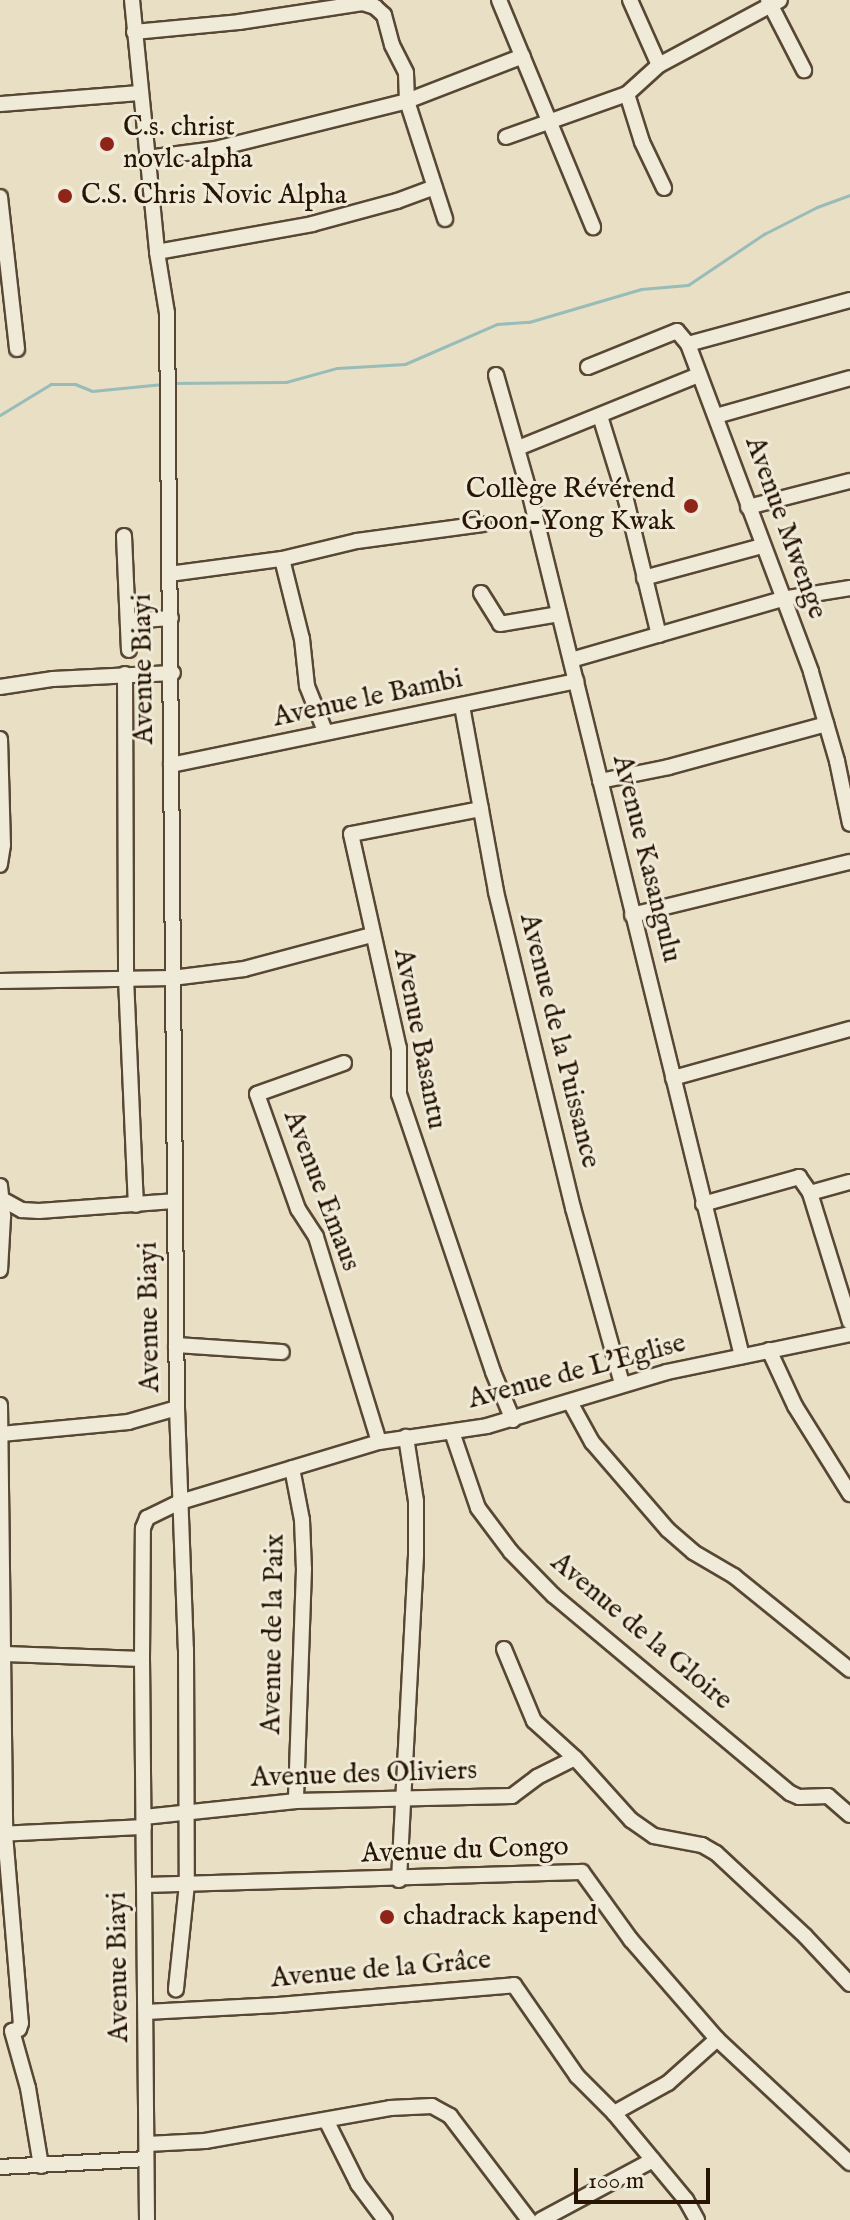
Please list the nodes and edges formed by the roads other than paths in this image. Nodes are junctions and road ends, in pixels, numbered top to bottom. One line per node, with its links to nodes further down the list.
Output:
1 (132, 0): 6 (street, Avenue Biayi)
2 (499, 0): 7 (street)
3 (630, 0): 8 (street)
4 (362, 2): 6 (street); 12 (street)
5 (773, 2): 8 (street); 9 (street)
6 (134, 32): 10 (street, Avenue Biayi)
7 (523, 56): 12 (street); 14 (street)
8 (659, 65): 11 (street)
9 (804, 70)
10 (139, 93): 13 (street); 16 (street, Avenue Biayi)
11 (627, 94): 14 (street); 18 (street)
12 (407, 101): 16 (street); 17 (street)
13 (0, 104)
14 (552, 122): 15 (street); 21 (street)
15 (506, 137)
16 (147, 158): 22 (street, Avenue Biayi)
17 (435, 187): 20 (street); 22 (street)
18 (664, 188)
19 (0, 197): 25 (street)
20 (445, 219)
21 (593, 227)
22 (157, 252): 39 (street, Avenue Biayi)
23 (850, 300): 24 (street)
24 (688, 344): 26 (street); 28 (street, Avenue Mwenge)
25 (17, 349)
26 (588, 367)
27 (496, 375): 32 (street, Avenue Kasangulu)
28 (699, 375): 30 (street); 31 (street, Avenue Mwenge)
29 (850, 378): 31 (street)
30 (600, 416): 32 (street); 40 (street)
31 (716, 416): 34 (street, Avenue Mwenge)
32 (518, 448): 44 (street, Avenue Kasangulu)
33 (850, 481): 34 (street)
34 (748, 507): 37 (street, Avenue Mwenge)
35 (483, 524): 38 (street)
36 (124, 536): 46 (street)
37 (762, 546): 40 (street); 43 (street, Avenue Mwenge)
38 (282, 559): 39 (street); 56 (street)
39 (169, 574): 45 (street, Avenue Biayi)
40 (644, 578): 47 (street)
41 (850, 588): 43 (street)
42 (481, 593): 44 (street)
43 (782, 599): 47 (street); 55 (street, Avenue Mwenge)
44 (559, 614): 49 (street, Avenue Kasangulu)
45 (171, 618): 46 (street); 50 (street, Avenue Biayi)
46 (128, 621): 48 (street)
47 (659, 635): 49 (street)
48 (129, 650)
49 (571, 660): 52 (street, Avenue Kasangulu)
50 (173, 673): 51 (street); 59 (street, Avenue Biayi)
51 (125, 674): 53 (street); 68 (street)
52 (576, 681): 54 (street, Avenue le Bambi); 60 (street, Avenue Kasangulu)
53 (0, 687)
54 (462, 706): 56 (street, Avenue le Bambi); 62 (street, Avenue de la Puissance)
55 (826, 724): 58 (street, Avenue Mwenge); 60 (street)
56 (325, 731): 59 (street, Avenue le Bambi)
57 (0, 739): 61 (street)
58 (843, 759): 63 (street, Avenue Mwenge)
59 (171, 765): 69 (street, Avenue Biayi)
60 (600, 781): 66 (street, Avenue Kasangulu)
61 (1, 795): 65 (street)
62 (481, 809): 67 (street, Avenue Basantu); 87 (street, Avenue de la Puissance)
63 (850, 824)
64 (850, 862): 66 (street)
65 (0, 865)
66 (632, 915): 73 (street, Avenue Kasangulu)
67 (372, 935): 69 (street); 91 (street, Avenue Basantu)
68 (126, 978): 69 (street); 70 (street); 79 (street)
69 (172, 978): 77 (street, Avenue Biayi)
70 (0, 981)
71 (850, 1029): 73 (street)
72 (344, 1063): 95 (street, Avenue Emaus)
73 (673, 1078): 78 (street, Avenue Kasangulu)
74 (850, 1182): 75 (street)
75 (810, 1193): 78 (street); 81 (street)
76 (1, 1194): 79 (street); 80 (street)
77 (174, 1201): 79 (street); 83 (street, Avenue Biayi)
78 (703, 1204): 86 (street, Avenue Kasangulu)
79 (136, 1205)
80 (0, 1270)
81 (850, 1322)
82 (850, 1334): 84 (street, Avenue de L'Eglise)
83 (176, 1345): 85 (street); 90 (street, Avenue Biayi)
84 (769, 1350): 86 (street, Avenue de L'Eglise); 98 (street)
85 (282, 1352)
86 (742, 1356): 87 (street, Avenue de L'Eglise)
87 (622, 1384): 88 (street, Avenue de L'Eglise)
88 (570, 1402): 91 (street, Avenue de L'Eglise); 104 (street)
89 (0, 1405): 93 (street)
90 (177, 1408): 93 (street); 99 (street, Avenue Biayi)
91 (513, 1420): 92 (street, Avenue de L'Eglise)
92 (452, 1432): 94 (street, Avenue de L'Eglise); 110 (street, Avenue de la Gloire)
93 (1, 1434): 96 (street)
94 (406, 1437): 95 (street, Avenue de L'Eglise); 107 (street)
95 (379, 1442): 97 (street, Avenue de L'Eglise)
96 (0, 1461): 100 (street)
97 (292, 1468): 99 (street, Avenue de L'Eglise); 108 (street, Avenue de la Paix)
98 (850, 1494)
99 (180, 1502): 103 (street, Avenue Biayi); 109 (street)
100 (2, 1587): 102 (street)
101 (504, 1649): 106 (street)
102 (4, 1654): 103 (street); 105 (street)
103 (142, 1659): 111 (street, Avenue Biayi)
104 (850, 1670)
105 (1, 1711): 112 (street)
106 (575, 1758): 107 (street, Avenue des Oliviers); 117 (street)
107 (405, 1798): 108 (street, Avenue des Oliviers); 113 (street)
108 (296, 1801): 109 (street, Avenue des Oliviers)
109 (185, 1812): 111 (street, Avenue des Oliviers); 114 (street)
110 (850, 1815)
111 (144, 1822): 112 (street, Avenue des Oliviers); 115 (street, Avenue Biayi)
112 (2, 1834): 116 (street)
113 (399, 1880): 114 (street, Avenue du Congo); 121 (street, Avenue du Congo)
114 (187, 1884): 115 (street, Avenue du Congo); 118 (street)
115 (144, 1885): 119 (street, Avenue Biayi)
116 (5, 1892): 120 (street)
117 (850, 1984)
118 (176, 1989)
119 (146, 2012): 122 (street, Avenue de la Grâce); 124 (street, Avenue Biayi)
120 (6, 2032): 127 (street)
121 (717, 2039): 122 (street); 126 (street, Avenue du Congo)
122 (614, 2113): 125 (street, Avenue de la Grâce)
123 (326, 2120): 124 (street); 130 (street); 131 (street)
124 (147, 2152): 127 (street); 129 (street, Avenue Biayi)
125 (653, 2160): 132 (street); 133 (street, Avenue de la Grâce)
126 (850, 2163)
127 (41, 2166): 128 (street)
128 (0, 2167)
129 (147, 2220)
130 (385, 2220)
131 (529, 2220)
132 (541, 2220)
133 (697, 2220)

